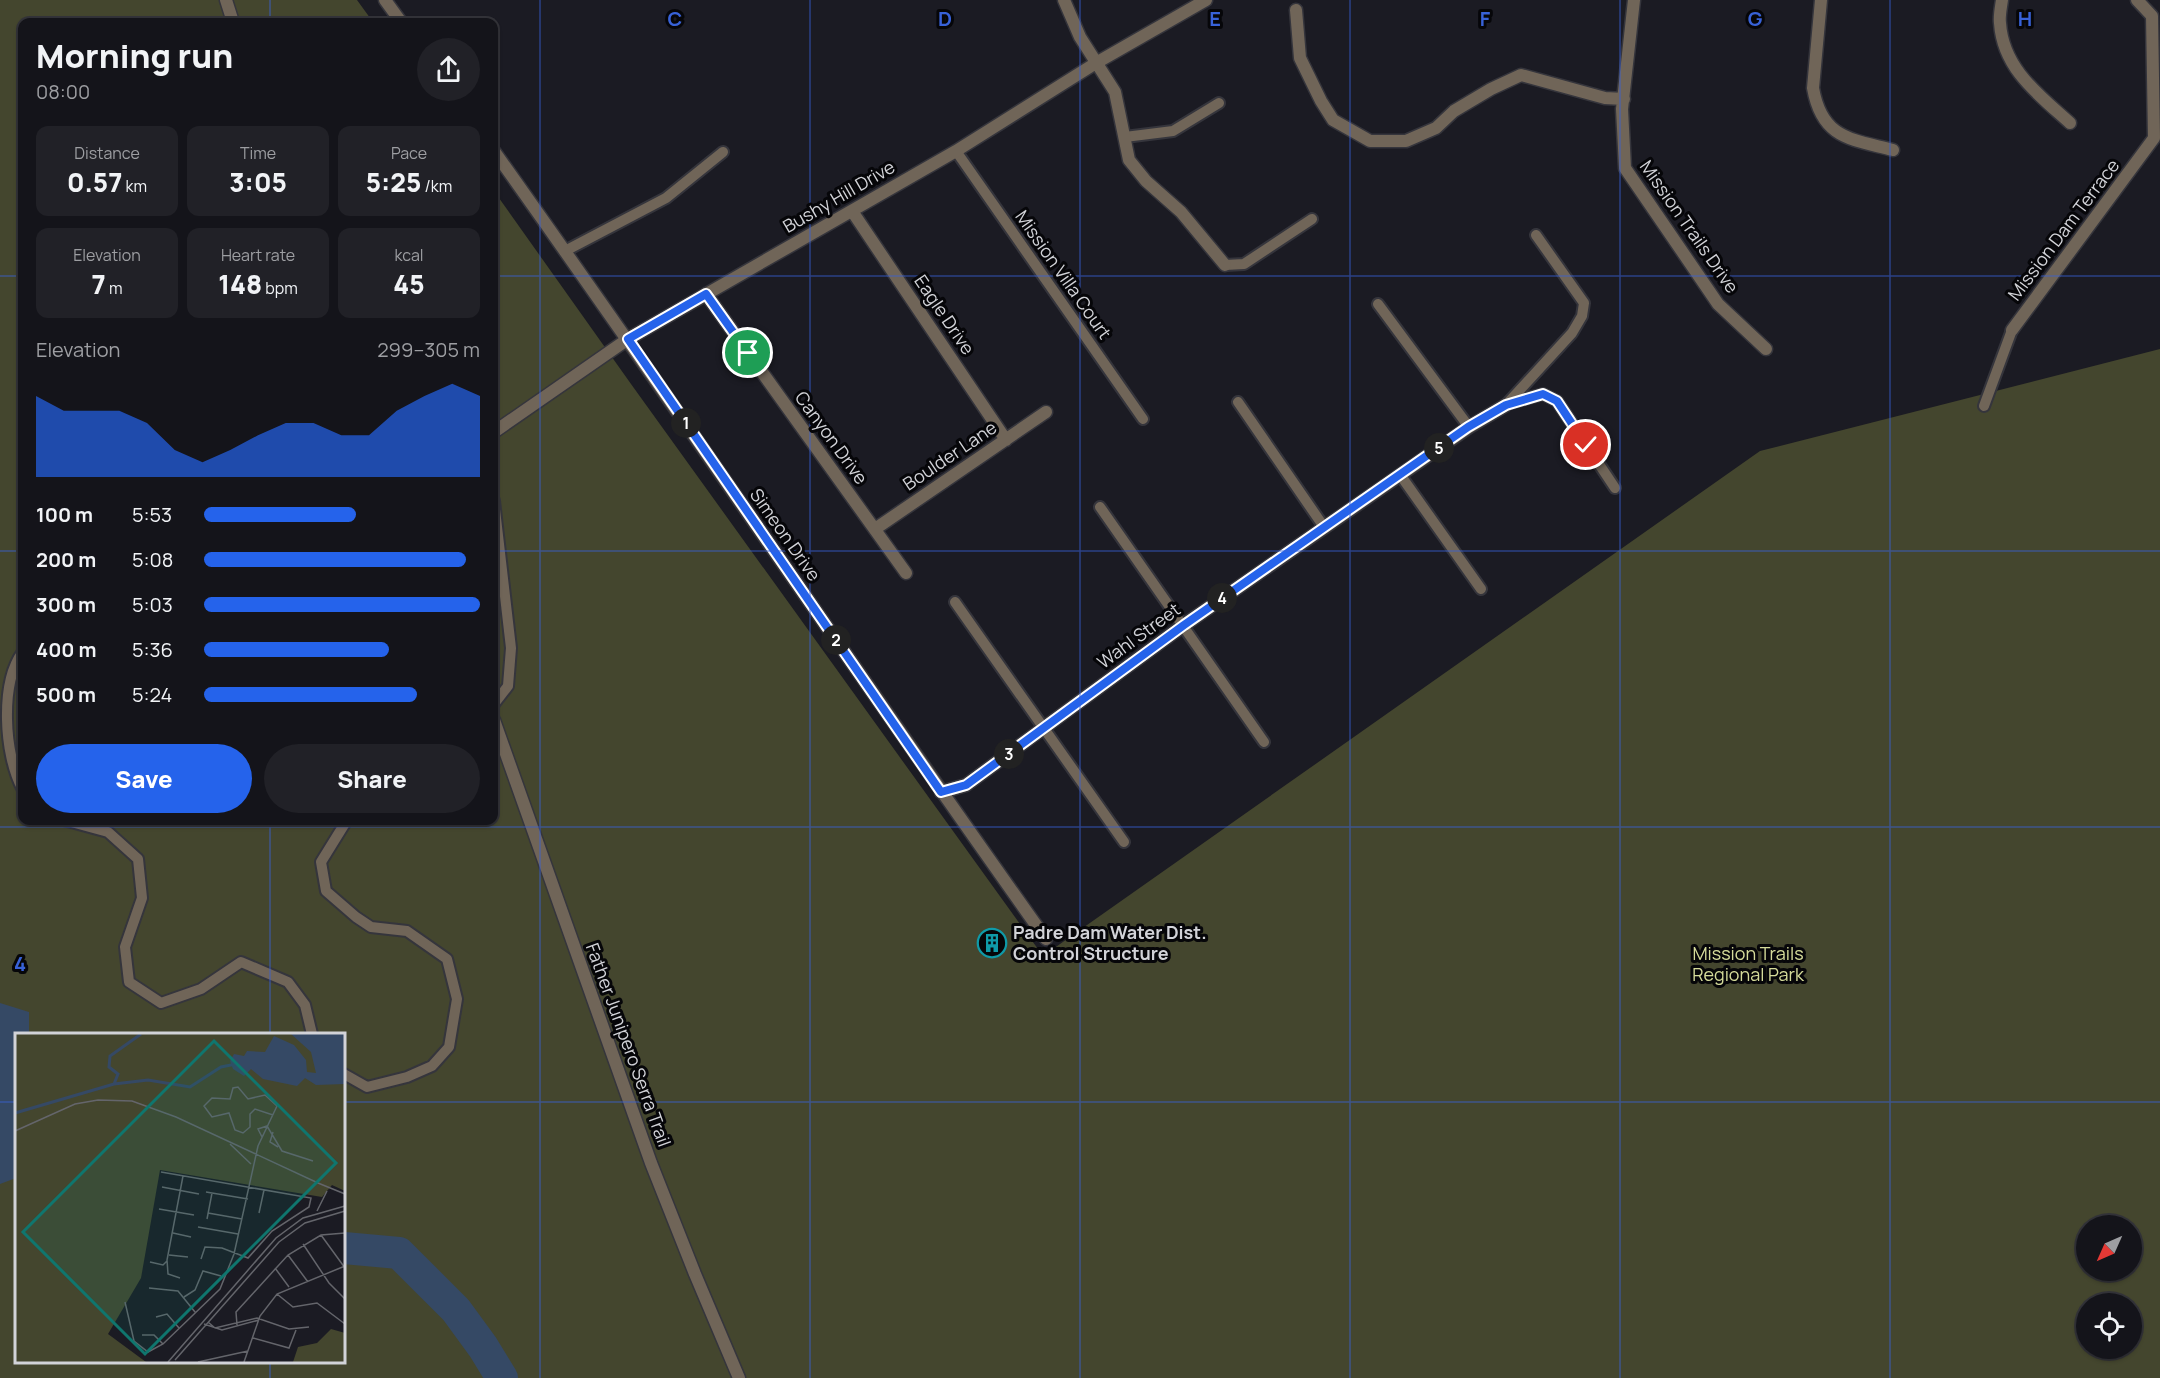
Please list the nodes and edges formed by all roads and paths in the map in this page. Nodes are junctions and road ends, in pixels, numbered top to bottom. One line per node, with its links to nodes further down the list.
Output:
1 (226, 0): 10 (street)
2 (385, 0): 11 (street)
3 (1064, 0): 12 (street)
4 (1206, 0): 12 (street, Bushy Hill Drive)
5 (1634, 0): 13 (street, Mission Trails Drive)
6 (1821, 0): 17 (street)
7 (2002, 0): 15 (street)
8 (2137, 0): 28 (street, Mission Dam Terrace)
9 (1296, 10): 13 (street)
10 (232, 18)
11 (398, 18)
12 (1096, 63): 16 (street); 18 (street, Bushy Hill Drive)
13 (1624, 99): 30 (street, Mission Trails Drive)
14 (1219, 103): 16 (lane)
15 (2070, 123)
16 (1125, 137): 25 (street)
17 (1893, 150)
18 (956, 151): 21 (street, Bushy Hill Drive); 35 (lane, Mission Villa Court)
19 (723, 152): 24 (lane)
20 (498, 157): 24 (street, Simeon Drive)
21 (852, 211): 26 (street, Bushy Hill Drive); 38 (street, Eagle Drive)
22 (1312, 219): 25 (lane)
23 (1536, 235): 32 (lane)
24 (565, 251): 29 (street, Simeon Drive)
25 (1225, 265)
26 (706, 294): 29 (street, Bushy Hill Drive); 43 (street, Canyon Drive)
27 (1378, 304): 36 (lane)
28 (2012, 330): 33 (lane)
29 (628, 339): 37 (street, Bushy Hill Drive); 55 (street, Simeon Drive)
30 (1766, 350)
31 (1238, 402): 42 (lane)
32 (1506, 405): 36 (street, Wahl Street); 40 (lane)
33 (1984, 406)
34 (1046, 412): 38 (street, Boulder Lane)
35 (1143, 418)
36 (1468, 427): 39 (street, Wahl Street)
37 (498, 429)
38 (1006, 440): 43 (street, Boulder Lane)
39 (1401, 476): 42 (street, Wahl Street); 46 (lane)
40 (1615, 489)
41 (1100, 507): 48 (lane)
42 (1324, 527): 48 (street, Wahl Street)
43 (875, 529): 45 (street, Canyon Drive)
44 (498, 546): 50 (lane)
45 (906, 573)
46 (1481, 590)
47 (955, 602): 51 (lane)
48 (1184, 625): 51 (street, Wahl Street); 53 (lane)
49 (18, 661): 54 (lane)
50 (498, 699)
51 (1044, 728): 55 (street, Wahl Street); 58 (lane)
52 (498, 731): 62 (street, Father Junipero Serra Trail)
53 (1264, 742)
54 (18, 779)
55 (941, 792): 59 (street, Simeon Drive)
56 (82, 825): 60 (lane)
57 (344, 825): 61 (lane)
58 (1124, 842)
59 (1046, 939)
60 (312, 1033)
61 (345, 1075)
62 (739, 1378)

